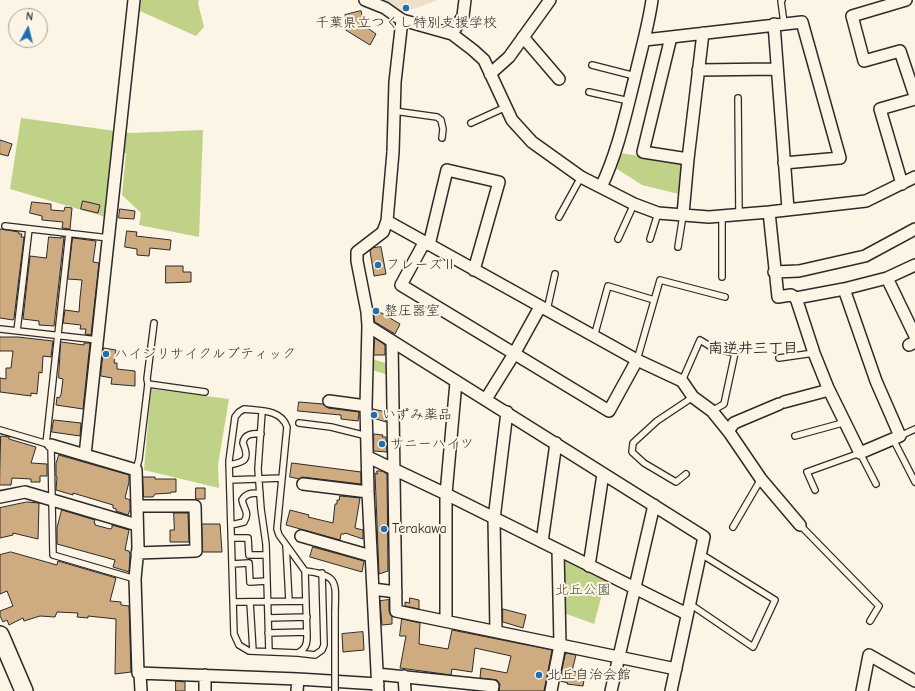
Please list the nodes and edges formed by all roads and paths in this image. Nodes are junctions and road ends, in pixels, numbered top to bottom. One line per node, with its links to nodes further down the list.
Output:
1 (134, 0): 48 (street)
2 (365, 0): 8 (street)
3 (465, 0): 11 (street)
4 (550, 0): 12 (street)
5 (652, 0): 14 (street)
6 (782, 0): 9 (lane)
7 (906, 0): 22 (street)
8 (402, 20): 11 (street); 26 (street)
9 (779, 24): 10 (street); 16 (street); 30 (street)
10 (702, 32): 13 (street); 17 (street)
11 (452, 34): 18 (street)
12 (523, 37): 18 (street); 20 (street)
13 (672, 37): 14 (street); 29 (street)
14 (645, 40): 19 (street)
15 (592, 64): 19 (lane)
16 (777, 69): 17 (street); 30 (street)
17 (698, 70): 29 (street)
18 (490, 74): 25 (street)
19 (635, 76): 24 (street)
20 (559, 79)
21 (589, 92): 24 (lane)
22 (915, 97): 33 (street)
23 (738, 98): 40 (lane)
24 (629, 101): 34 (street)
25 (506, 107): 27 (lane); 31 (street)
26 (394, 111): 28 (lane); 43 (street)
27 (471, 123)
28 (442, 138)
29 (688, 159): 39 (street)
30 (784, 163): 36 (street)
31 (581, 177): 34 (street); 42 (lane)
32 (915, 178): 33 (street)
33 (902, 184): 36 (street)
34 (601, 187): 35 (street)
35 (634, 204): 37 (street); 50 (lane)
36 (788, 209): 38 (street)
37 (658, 212): 39 (street); 49 (lane)
38 (769, 212): 40 (street); 55 (street)
39 (683, 214): 41 (street); 52 (lane)
40 (739, 215): 41 (street)
41 (722, 216): 57 (lane)
42 (559, 217)
43 (387, 221): 51 (street); 65 (street)
44 (5, 226): 45 (lane)
45 (29, 229): 47 (lane); 67 (lane)
46 (915, 230): 55 (street)
47 (69, 233): 48 (lane); 68 (lane)
48 (109, 238): 70 (street)
49 (650, 239)
50 (618, 240)
51 (427, 244): 54 (street); 54 (street); 74 (street)
52 (678, 247)
53 (915, 265): 58 (street)
54 (474, 270): 63 (street)
55 (774, 272): 61 (street)
56 (555, 274): 63 (lane)
57 (722, 277)
58 (887, 278): 59 (street); 72 (street)
59 (844, 289): 61 (street); 97 (street)
60 (725, 297): 62 (lane)
61 (796, 298): 73 (street)
62 (654, 300): 69 (lane); 76 (lane)
63 (544, 308): 69 (street); 74 (street)
64 (154, 323): 79 (lane)
65 (368, 326): 71 (street); 85 (street)
66 (0, 329): 67 (lane)
67 (17, 331): 68 (lane)
68 (58, 336): 70 (lane); 99 (lane)
69 (594, 336): 76 (street)
70 (98, 340): 101 (street)
71 (392, 341): 78 (street); 104 (street)
72 (913, 341)
73 (814, 353): 75 (lane); 80 (street)
74 (514, 354): 76 (street); 83 (street)
75 (779, 358)
76 (637, 360): 77 (street)
77 (682, 381): 82 (street); 86 (lane)
78 (456, 382): 83 (street); 118 (street)
79 (148, 384): 81 (lane); 105 (lane)
80 (829, 390): 89 (street); 93 (street)
81 (205, 392)
82 (693, 397): 86 (street); 107 (lane)
83 (486, 399): 88 (street)
84 (329, 401): 85 (street)
85 (366, 406): 95 (street)
86 (712, 411): 93 (street)
87 (262, 412): 94 (lane); 103 (lane); 108 (lane)
88 (506, 412): 98 (street); 123 (street)
89 (846, 422): 96 (lane); 100 (street)
90 (299, 423): 95 (lane)
91 (915, 429): 97 (lane)
92 (0, 430): 99 (lane)
93 (728, 431): 110 (street)
94 (260, 434): 103 (lane); 109 (lane)
95 (367, 436): 102 (street)
96 (795, 436)
97 (896, 438): 100 (street); 112 (lane)
98 (556, 443): 106 (street); 130 (street)
99 (48, 444): 101 (street); 120 (lane)
100 (860, 453): 114 (lane); 115 (lane)
101 (85, 455): 105 (street)
102 (368, 457): 104 (street); 116 (street)
103 (229, 465): 111 (lane)
104 (394, 469): 118 (street); 145 (street)
105 (136, 470): 122 (street)
106 (603, 474): 121 (street); 138 (street)
107 (686, 474)
108 (282, 478): 109 (lane); 131 (lane)
109 (259, 479): 111 (lane); 117 (lane)
110 (761, 479): 126 (street); 127 (lane)
111 (230, 480): 125 (lane)
112 (915, 482)
113 (303, 484): 116 (street)
114 (876, 484)
115 (815, 490)
116 (368, 492): 136 (street)
117 (260, 493): 125 (lane); 135 (lane)
118 (446, 494): 123 (street); 154 (street)
119 (0, 497): 120 (street)
120 (51, 500): 124 (street); 141 (lane)
121 (654, 505): 134 (street); 143 (street)
122 (136, 506): 124 (street); 133 (street)
123 (494, 519): 130 (street); 156 (street)
124 (137, 525): 133 (street)
125 (231, 525): 129 (lane)
126 (800, 525): 155 (lane)
127 (733, 527)
128 (301, 536): 136 (street)
129 (232, 538): 135 (lane); 137 (lane)
130 (542, 542): 132 (street)
131 (286, 544): 139 (lane); 146 (lane)
132 (558, 550): 138 (street); 160 (street)
133 (137, 553): 141 (street)
134 (701, 554): 151 (street); 151 (lane)
135 (266, 555): 142 (lane)
136 (372, 556): 144 (street)
137 (232, 564): 142 (lane); 148 (lane)
138 (589, 566): 143 (street)
139 (305, 571): 140 (lane); 147 (lane)
140 (322, 573): 163 (lane); 177 (lane, bridge)
141 (135, 579): 166 (street)
142 (267, 581): 150 (lane)
143 (636, 588): 151 (street); 164 (street)
144 (373, 589): 145 (street); 171 (street)
145 (396, 592): 154 (street)
146 (288, 601): 147 (lane); 150 (lane)
147 (306, 601): 152 (lane)
148 (234, 602): 149 (lane); 161 (lane)
149 (250, 602): 150 (lane); 161 (lane)
150 (267, 602): 153 (lane)
151 (689, 609): 165 (street)
152 (307, 617): 153 (lane); 157 (lane)
153 (268, 618): 158 (lane)
154 (446, 621): 156 (street)
155 (870, 621)
156 (496, 631): 160 (street)
157 (307, 632): 158 (lane); 163 (lane)
158 (268, 633): 162 (lane)
159 (0, 635): 173 (main road)
160 (560, 645): 164 (street); 180 (street)
161 (253, 651): 162 (lane)
162 (269, 652): 163 (lane)
163 (298, 653)
164 (619, 657): 165 (street); 181 (street)
165 (676, 669): 182 (street)
166 (139, 673): 167 (street); 174 (street)
167 (205, 675): 169 (street); 175 (street)
168 (404, 676): 171 (street); 172 (street); 178 (street)
169 (298, 679): 171 (street); 176 (street)
170 (915, 682): 183 (street)
171 (378, 683)
172 (445, 686): 179 (street)
173 (24, 691)
174 (141, 691)
175 (205, 691)
176 (297, 691)
177 (335, 691)
178 (405, 691)
179 (492, 691)
180 (552, 691)
181 (612, 691)
182 (671, 691)
183 (862, 691)

